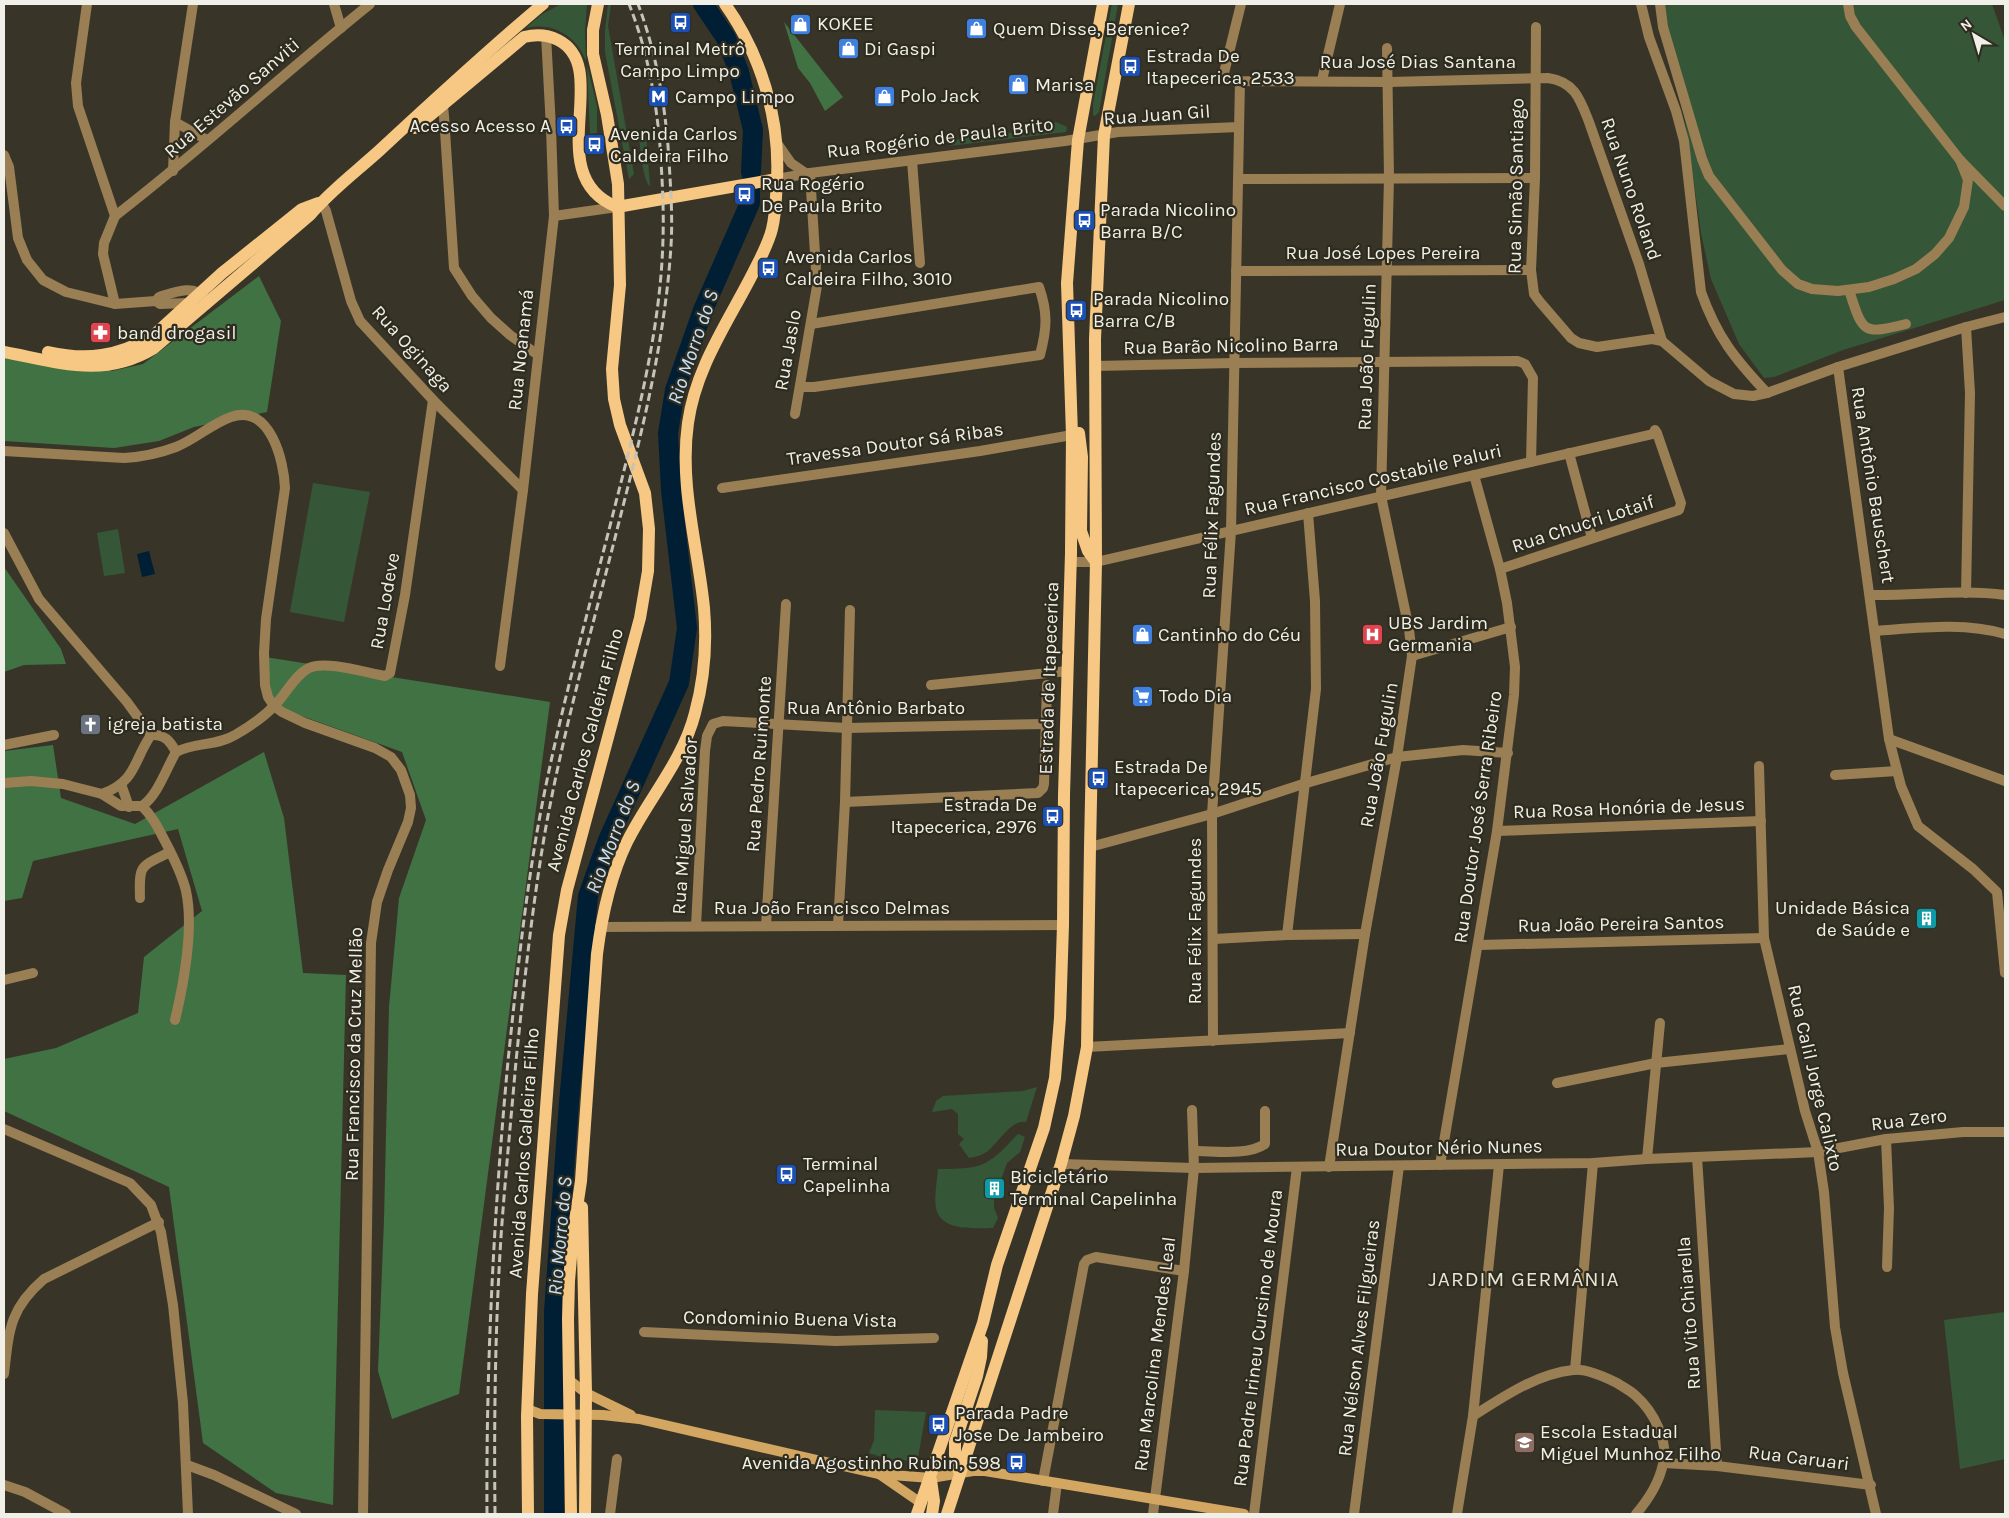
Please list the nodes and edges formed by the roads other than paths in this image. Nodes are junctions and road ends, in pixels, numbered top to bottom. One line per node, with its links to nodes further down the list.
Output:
1 (88, 4): 42 (street)
2 (193, 4): 24 (street)
3 (334, 4): 16 (street)
4 (370, 4): 16 (street, Rua Estevão Sanviti)
5 (543, 4): 23 (main road)
6 (598, 4): 41 (main road, Avenida Carlos Caldeira Filho)
7 (1103, 4): 28 (main road, Estrada de Itapecerica)
8 (1129, 4): 26 (main road)
9 (1240, 4): 21 (street)
10 (1340, 4): 20 (street)
11 (1641, 4): 67 (street)
12 (1660, 4): 48 (street)
13 (1848, 4): 31 (street)
14 (726, 5): 29 (main road)
15 (1536, 27): 19 (street, Rua Simão Santiago)
16 (341, 28): 27 (street, Rua Estevão Sanviti)
17 (546, 36): 23 (main road); 41 (main road); 43 (street, Rua Noanamá)
18 (1387, 48): 22 (street, Rua João Fugulin)
19 (1536, 78): 22 (street, Rua José Dias Santana); 36 (street, Rua Simão Santiago); 57 (street, Rua Nuno Roland)
20 (1322, 80): 21 (street, Rua José Dias Santana); 22 (street, Rua José Dias Santana)
21 (1240, 81): 25 (street, Rua Félix Fagundes)
22 (1389, 82): 35 (street, Rua João Fugulin)
23 (440, 101): 39 (main road); 60 (street)
24 (175, 122): 27 (street); 33 (street)
25 (1239, 127): 26 (street, Rua Juan Gil); 38 (street, Rua Félix Fagundes)
26 (1104, 135): 28 (street, Rua Juan Gil); 63 (main road)
27 (207, 140): 33 (street, Rua Estevão Sanviti)
28 (1078, 140): 32 (street, Rua Rogério de Paula Brito); 66 (main road, Estrada de Itapecerica)
29 (777, 143): 34 (street, Rua Rogério de Paula Brito); 37 (main road)
30 (4, 155): 51 (street)
31 (1960, 160): 40 (street); 48 (street)
32 (912, 161): 34 (street, Rua Rogério de Paula Brito); 44 (street)
33 (173, 171): 42 (street, Rua Estevão Sanviti)
34 (805, 174): 37 (street, Rua Rogério de Paula Brito); 54 (street, Rua Jaslo)
35 (1389, 178): 36 (street); 38 (street); 45 (street, Rua João Fugulin)
36 (1535, 178): 46 (street, Rua Simão Santiago)
37 (777, 179): 41 (main road, Rua Rogério de Paula Brito); 133 (main road)
38 (1238, 179): 47 (street, Rua Félix Fagundes)
39 (321, 202): 49 (main road); 68 (street, Rua Oginaga)
40 (2005, 206)
41 (617, 207): 43 (street, Rua Rogério de Paula Brito); 178 (main road, Avenida Carlos Caldeira Filho)
42 (115, 216): 51 (street)
43 (554, 216): 60 (street, Rua Noanamá)
44 (920, 264)
45 (1387, 270): 46 (street, Rua José Lopes Pereira); 47 (street, Rua José Lopes Pereira); 61 (street, Rua João Fugulin)
46 (1531, 270): 57 (street, Rua Simão Santiago)
47 (1236, 271): 62 (street, Rua Félix Fagundes)
48 (1849, 290): 55 (street)
49 (204, 297): 50 (street); 52 (main road)
50 (156, 301): 51 (street); 52 (street)
51 (115, 304)
52 (192, 307): 58 (main road); 59 (main road)
53 (2005, 317): 56 (street)
54 (811, 324): 65 (street, Rua Jaslo); 65 (street)
55 (1906, 324)
56 (1966, 327): 64 (street); 86 (street)
57 (1662, 341): 67 (street)
58 (4, 343)
59 (4, 352)
60 (538, 355): 76 (street, Rua Noanamá)
61 (1384, 362): 62 (street, Rua Barão Nicolino Barra); 73 (street, Rua Barão Nicolino Barra); 77 (street, Rua João Fugulin)
62 (1234, 363): 63 (street, Rua Barão Nicolino Barra); 80 (street, Rua Félix Fagundes)
63 (1095, 366): 84 (main road)
64 (1838, 367): 67 (street); 87 (street, Rua Antônio Bauschert)
65 (800, 387): 69 (street, Rua Jaslo)
66 (1071, 392): 70 (main road, Estrada de Itapecerica); 84 (main road)
67 (1767, 393)
68 (433, 400): 76 (street, Rua Oginaga); 99 (street, Rua Lodeve)
69 (795, 414)
70 (1072, 435): 75 (street, Travessa Doutor Sá Ribas); 83 (main road, Estrada de Itapecerica)
71 (4, 451): 99 (street)
72 (1569, 453): 73 (street, Rua Francisco Costabile Paluri); 78 (street, Rua Francisco Costabile Paluri); 82 (street)
73 (1531, 462): 74 (street, Rua Francisco Costabile Paluri)
74 (1474, 475): 77 (street, Rua Francisco Costabile Paluri); 85 (street, Rua Doutor José Serra Ribeiro)
75 (722, 488)
76 (523, 490): 95 (street, Rua Noanamá)
77 (1381, 496): 79 (street, Rua Francisco Costabile Paluri); 94 (street, Rua João Fugulin)
78 (1676, 512): 82 (street, Rua Chucri Lotaif)
79 (1308, 513): 80 (street, Rua Francisco Costabile Paluri); 117 (street)
80 (1231, 531): 84 (street, Rua Francisco Costabile Paluri); 122 (street, Rua Félix Fagundes)
81 (4, 533): 105 (street)
82 (1592, 538): 85 (street, Rua Chucri Lotaif)
83 (1071, 562): 84 (street, Rua Francisco Costabile Paluri); 96 (main road, Estrada de Itapecerica)
84 (1096, 562): 125 (main road)
85 (1500, 569): 91 (street, Rua Doutor José Serra Ribeiro)
86 (1966, 593): 87 (street, Rua Antônio Bauschert); 88 (street, Rua Antônio Bauschert)
87 (1870, 595): 92 (street)
88 (2005, 595)
89 (786, 604): 101 (street, Rua Pedro Ruimonte)
90 (850, 610): 103 (street)
91 (1510, 627): 94 (street); 109 (street, Rua Doutor José Serra Ribeiro)
92 (1876, 630): 93 (street); 106 (street)
93 (2005, 634)
94 (1412, 656): 110 (street, Rua João Fugulin)
95 (500, 666)
96 (1068, 670): 97 (street); 130 (main road, Estrada de Itapecerica)
97 (931, 685)
98 (1047, 685): 100 (street)
99 (274, 706): 108 (street); 199 (street, Rua Francisco da Cruz Mellão)
100 (1045, 724): 103 (street, Rua Antônio Barbato); 119 (street)
101 (779, 725): 102 (street, Rua Antônio Barbato); 103 (street, Rua Antônio Barbato); 132 (street, Rua Pedro Ruimonte)
102 (710, 728): 131 (street, Rua Miguel Salvador)
103 (847, 728): 119 (street)
104 (54, 735): 107 (street)
105 (151, 735): 108 (street); 116 (street)
106 (1889, 739): 112 (street); 114 (street)
107 (4, 745)
108 (176, 752): 120 (street)
109 (1508, 752): 110 (street); 124 (street, Rua Doutor José Serra Ribeiro)
110 (1397, 757): 117 (street); 134 (street, Rua João Fugulin)
111 (1759, 766): 123 (street, Rua Calil Jorge Calixto)
112 (1896, 771): 113 (street); 127 (street)
113 (1834, 775)
114 (2005, 781)
115 (4, 783): 118 (street)
116 (121, 784): 118 (street); 121 (street)
117 (1303, 784): 122 (street); 135 (street)
118 (102, 794): 121 (street)
119 (845, 802): 129 (street)
120 (142, 806): 121 (street); 126 (street)
121 (129, 807)
122 (1212, 814): 125 (street); 137 (street, Rua Félix Fagundes)
123 (1761, 821): 124 (street, Rua Rosa Honória de Jesus); 136 (street, Rua Calil Jorge Calixto)
124 (1497, 830): 138 (street, Rua Doutor José Serra Ribeiro)
125 (1090, 847): 146 (main road)
126 (170, 852): 128 (street); 142 (street)
127 (2001, 894): 140 (street)
128 (140, 898)
129 (838, 925): 130 (street, Rua João Francisco Delmas); 132 (street, Rua João Francisco Delmas)
130 (1063, 925): 171 (main road, Estrada de Itapecerica)
131 (696, 926): 132 (street, Rua João Francisco Delmas); 133 (street, Rua João Francisco Delmas)
132 (766, 926)
133 (600, 927): 167 (main road)
134 (1365, 934): 135 (street); 144 (street, Rua João Fugulin)
135 (1287, 935): 137 (street)
136 (1764, 938): 138 (street, Rua João Pereira Santos); 147 (street, Rua Calil Jorge Calixto)
137 (1214, 939): 145 (street, Rua Félix Fagundes)
138 (1478, 945): 161 (street, Rua Doutor José Serra Ribeiro)
139 (34, 972): 141 (street)
140 (2005, 974)
141 (4, 980)
142 (175, 1020)
143 (1660, 1023): 148 (street)
144 (1350, 1033): 145 (street); 165 (street, Rua João Fugulin)
145 (1214, 1041): 146 (street)
146 (1087, 1047): 160 (main road)
147 (1789, 1049): 148 (street); 156 (street, Rua Calil Jorge Calixto)
148 (1656, 1063): 149 (street); 158 (street)
149 (1557, 1083)
150 (1192, 1110): 155 (street, Rua Marcolina Mendes Leal)
151 (1265, 1111): 155 (street)
152 (4, 1128): 168 (street)
153 (2005, 1132): 154 (street, Rua Zero)
154 (1886, 1139): 156 (street, Rua Zero); 169 (street)
155 (1194, 1151): 166 (street, Rua Marcolina Mendes Leal)
156 (1818, 1152): 157 (street, Rua Doutor Nério Nunes); 192 (street, Rua Calil Jorge Calixto)
157 (1697, 1157): 158 (street, Rua Doutor Nério Nunes); 186 (street, Rua Vito Chiarella)
158 (1647, 1159): 159 (street, Rua Doutor Nério Nunes)
159 (1593, 1163): 162 (street, Rua Doutor Nério Nunes); 174 (street)
160 (1061, 1164): 166 (street, Rua Doutor Nério Nunes); 188 (main road)
161 (1440, 1165): 162 (street, Rua Doutor Nério Nunes); 163 (street, Rua Doutor Nério Nunes)
162 (1499, 1165): 181 (street)
163 (1399, 1166): 165 (street, Rua Doutor Nério Nunes); 210 (street, Rua Nélson Alves Filgueiras)
164 (1297, 1167): 165 (street, Rua Doutor Nério Nunes); 166 (street, Rua Doutor Nério Nunes); 209 (street, Rua Padre Irineu Cursino de Moura)
165 (1329, 1167)
166 (1194, 1168): 170 (street, Rua Marcolina Mendes Leal)
167 (580, 1181): 176 (main road); 177 (main road)
168 (159, 1222): 175 (street); 185 (street)
169 (1887, 1267)
170 (1184, 1271): 190 (street); 194 (street, Rua Marcolina Mendes Leal)
171 (983, 1323): 188 (main road); 189 (main road, Estrada de Itapecerica)
172 (644, 1332): 173 (street, Condominio Buena Vista)
173 (934, 1338)
174 (1575, 1370): 181 (street); 184 (street)
175 (4, 1374)
176 (569, 1380): 177 (main road); 179 (main road)
177 (586, 1393): 180 (main road); 182 (main road)
178 (527, 1409): 179 (main road); 200 (main road, Avenida Carlos Caldeira Filho)
179 (566, 1414): 180 (main road); 201 (main road)
180 (586, 1414): 182 (main road); 202 (main road)
181 (1473, 1416): 211 (street)
182 (639, 1419): 187 (main road)
183 (617, 1459): 203 (street)
184 (1664, 1463): 186 (street, Rua Caruari); 212 (street)
185 (187, 1465): 197 (street); 198 (street)
186 (1717, 1466): 192 (street, Rua Caruari)
187 (878, 1474): 189 (main road); 195 (main road)
188 (960, 1474): 189 (main road); 190 (main road); 205 (main road)
189 (931, 1478): 195 (main road, Estrada de Itapecerica); 204 (main road)
190 (1043, 1480): 191 (main road)
191 (1057, 1483): 194 (main road); 206 (street)
192 (1871, 1484): 213 (street, Rua Calil Jorge Calixto)
193 (4, 1485): 196 (street)
194 (1155, 1500): 207 (street, Rua Marcolina Mendes Leal); 208 (main road)
195 (919, 1509)
196 (66, 1514)
197 (188, 1514)
198 (296, 1514)
199 (363, 1514)
200 (528, 1514)
201 (571, 1514)
202 (585, 1514)
203 (610, 1514)
204 (932, 1514)
205 (947, 1514)
206 (1053, 1514)
207 (1153, 1514)
208 (1244, 1514)
209 (1254, 1514)
210 (1354, 1514)
211 (1457, 1514)
212 (1636, 1514)
213 (1876, 1514)

